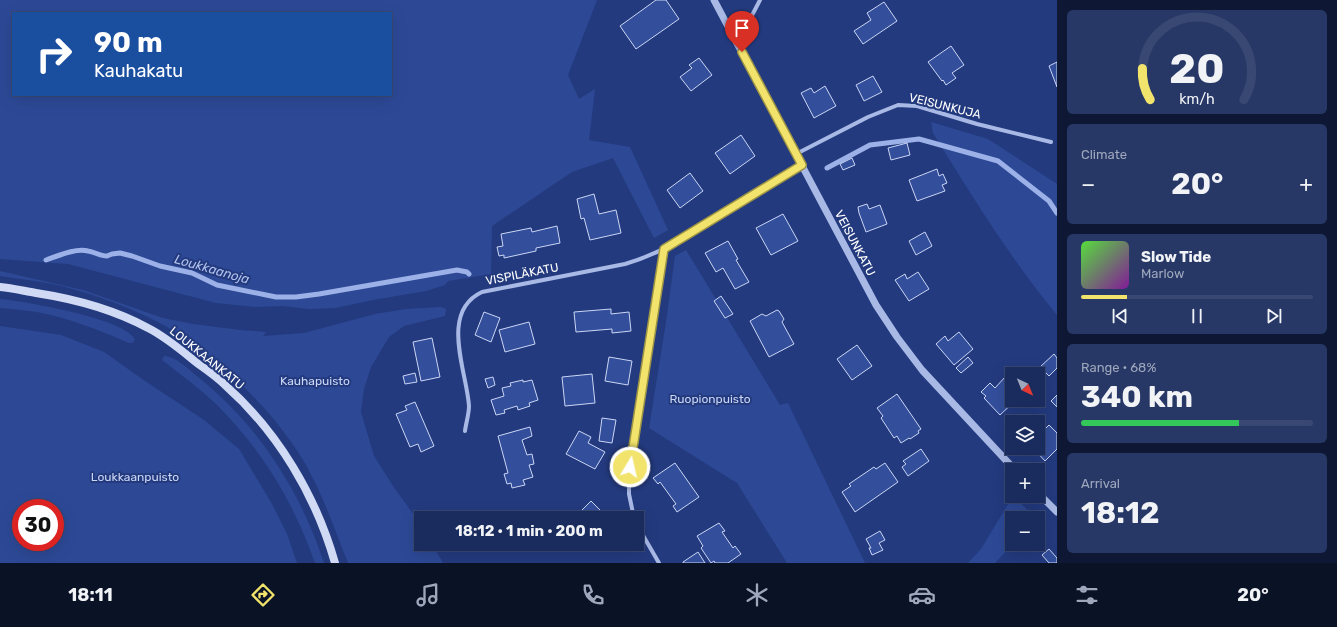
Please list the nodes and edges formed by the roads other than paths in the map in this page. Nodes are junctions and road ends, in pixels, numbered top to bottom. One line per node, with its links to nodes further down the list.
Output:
1 (714, 0): 3 (street, VEISUNKATU)
2 (760, 0): 3 (street)
3 (735, 39): 5 (street, VEISUNKATU)
4 (1051, 142): 5 (street, VEISUNKUJA)
5 (796, 154): 6 (street, VEISUNKATU)
6 (802, 165): 7 (street, VISPILÄKATU); 10 (street, VEISUNKATU)
7 (664, 249): 9 (street, VISPILÄKATU); 12 (street)
8 (0, 287): 15 (main road, LOUKKAANKATU)
9 (465, 431)
10 (1008, 463)
11 (1045, 500): 13 (street)
12 (633, 511)
13 (1057, 512)
14 (644, 537): 16 (street)
15 (335, 563)
16 (659, 563)

